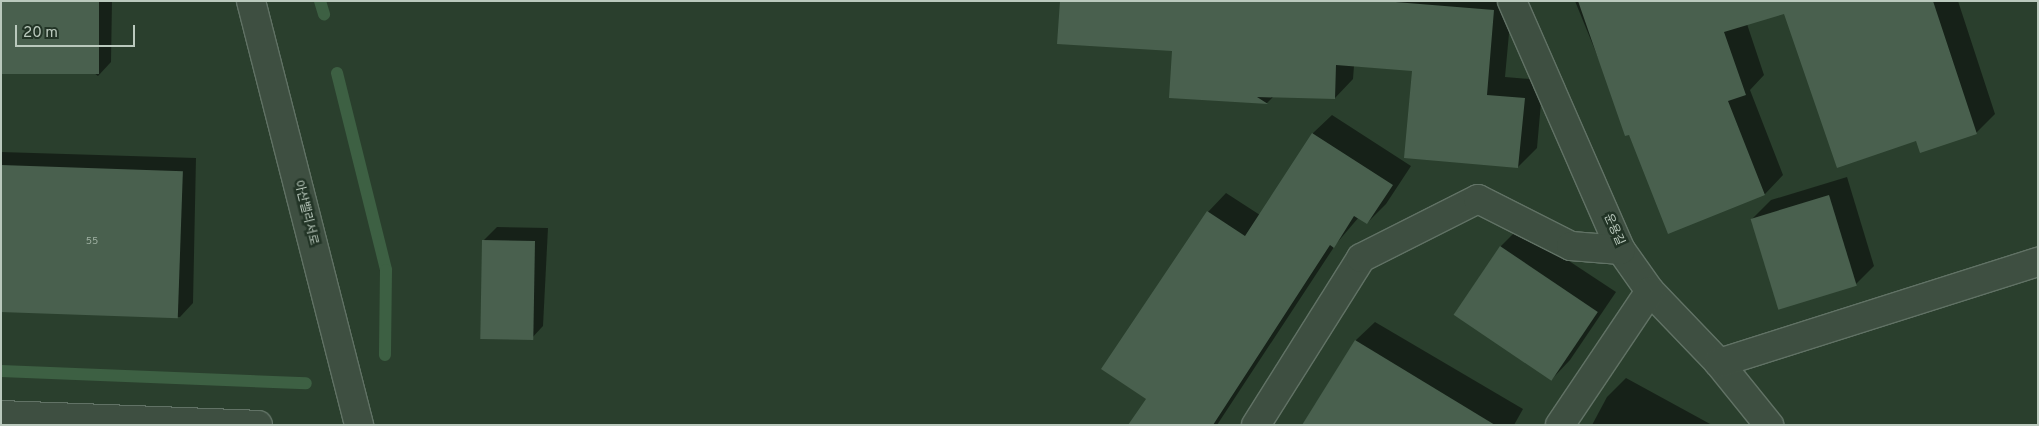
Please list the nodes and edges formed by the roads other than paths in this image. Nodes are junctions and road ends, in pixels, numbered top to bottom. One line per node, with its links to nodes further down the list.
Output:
1 (251, 1): 9 (street, 아산밸리서로)
2 (1512, 1): 3 (street, 운용길)
3 (1621, 250): 5 (street, 운용길); 10 (street)
4 (2038, 262): 6 (street)
5 (1650, 291): 6 (street, 운용길); 11 (street)
6 (1719, 363): 12 (street, 운용길)
7 (1, 415): 8 (street)
8 (258, 425)
9 (359, 425)
10 (1256, 425)
11 (1560, 425)
12 (1769, 425)

